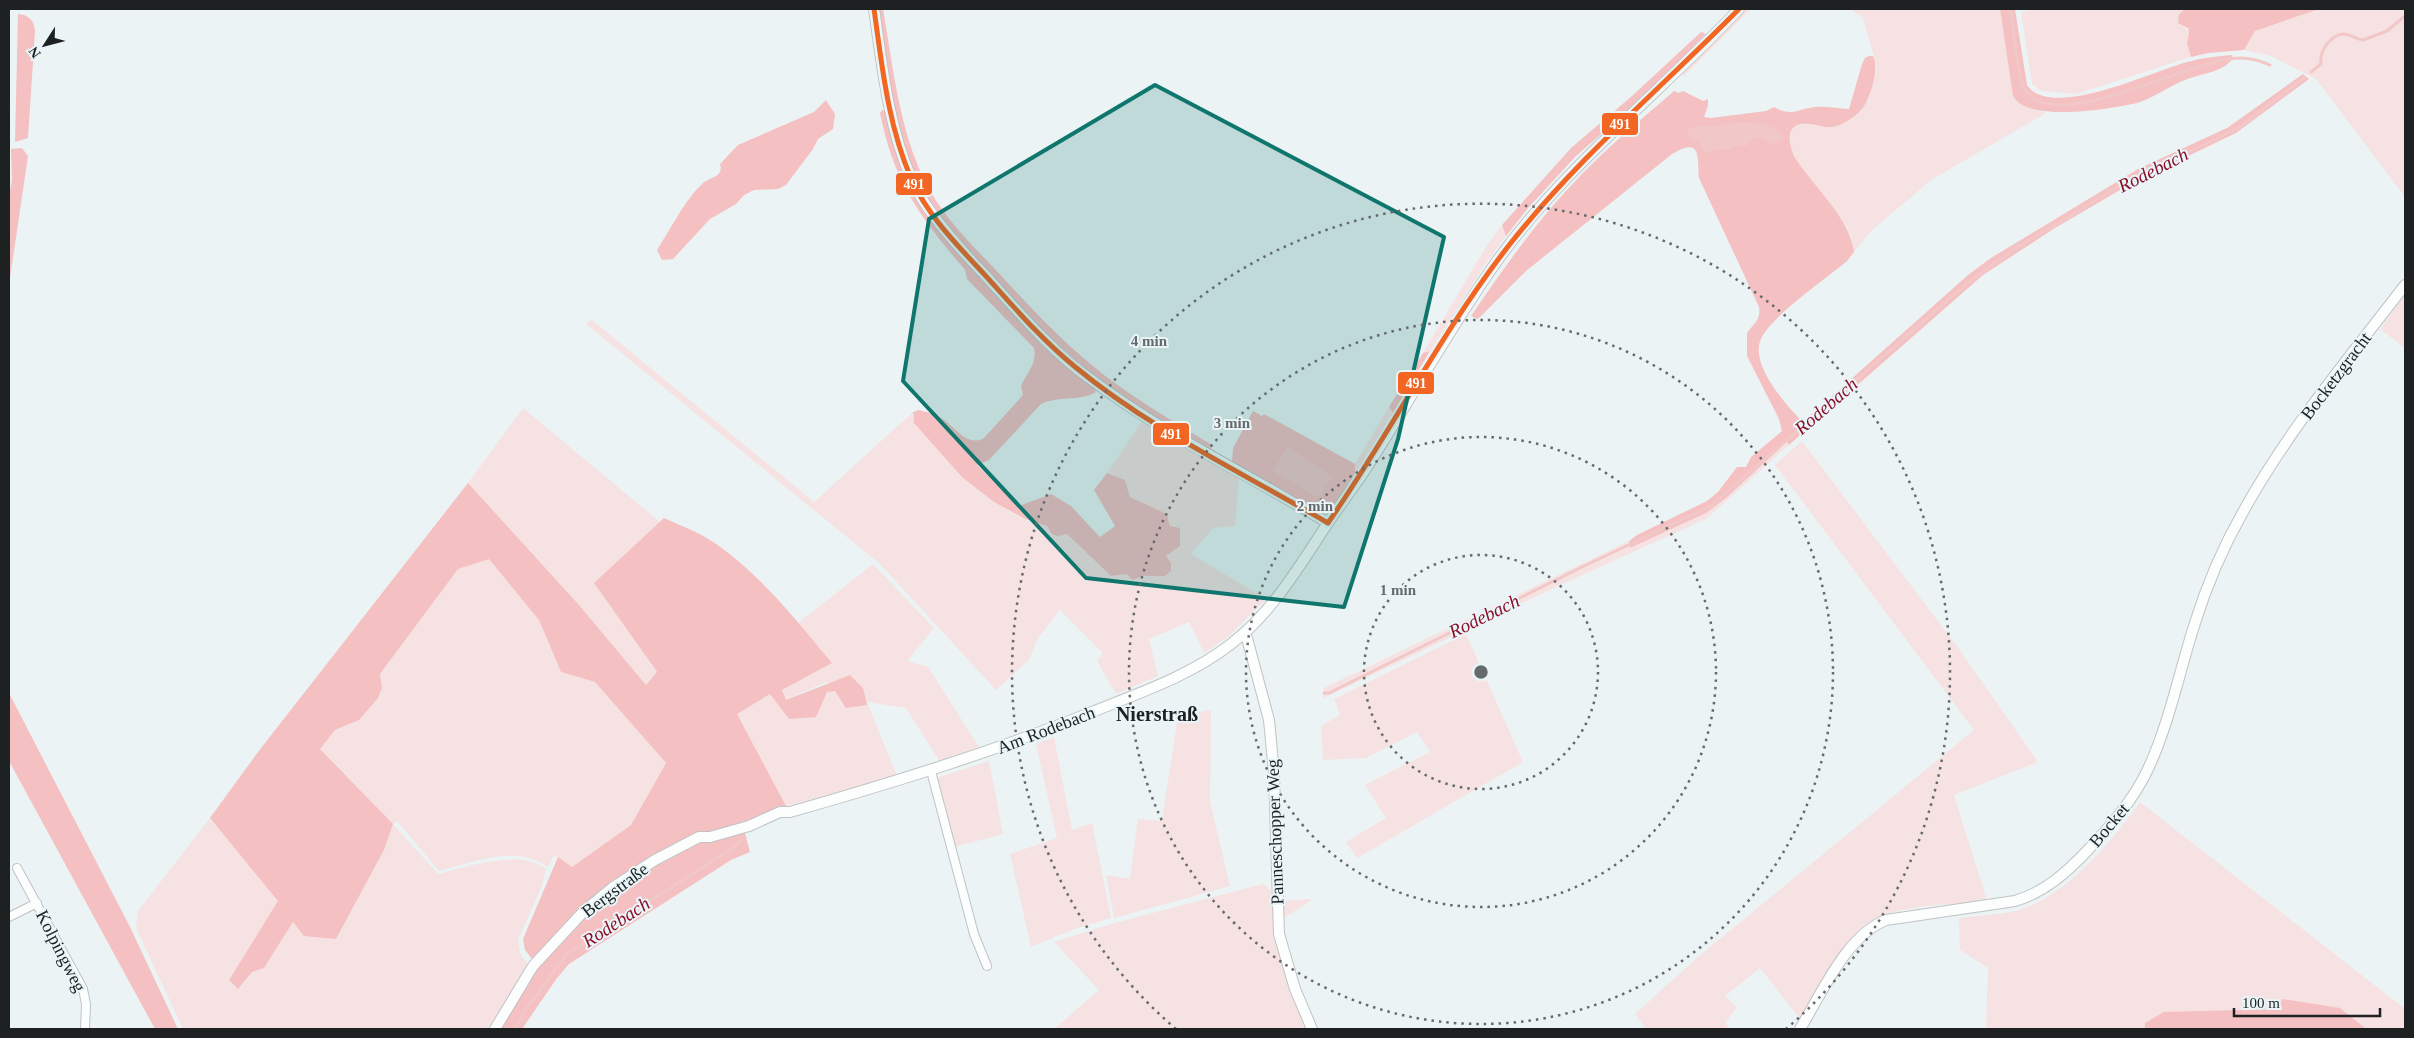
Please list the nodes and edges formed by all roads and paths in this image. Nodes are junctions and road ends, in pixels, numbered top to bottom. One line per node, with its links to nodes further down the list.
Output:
1 (874, 9): 5 (street)
2 (1739, 9): 5 (street, Am Rodebach)
3 (2405, 285): 4 (street, Bocketzgracht)
4 (2268, 468): 16 (street, Bocket)
5 (1328, 523): 6 (street, Am Rodebach)
6 (1243, 634): 7 (street, Am Rodebach); 15 (street, Panneschopper Weg)
7 (931, 771): 8 (street, Am Rodebach); 12 (street)
8 (780, 812): 14 (street, Bergstraße)
9 (17, 868): 10 (street, Kolpingweg)
10 (37, 903): 11 (street, Kolpingweg); 13 (street, Kolpingweg)
11 (9, 917)
12 (987, 966)
13 (85, 1029)
14 (495, 1029)
15 (1312, 1029)
16 (1800, 1029)

